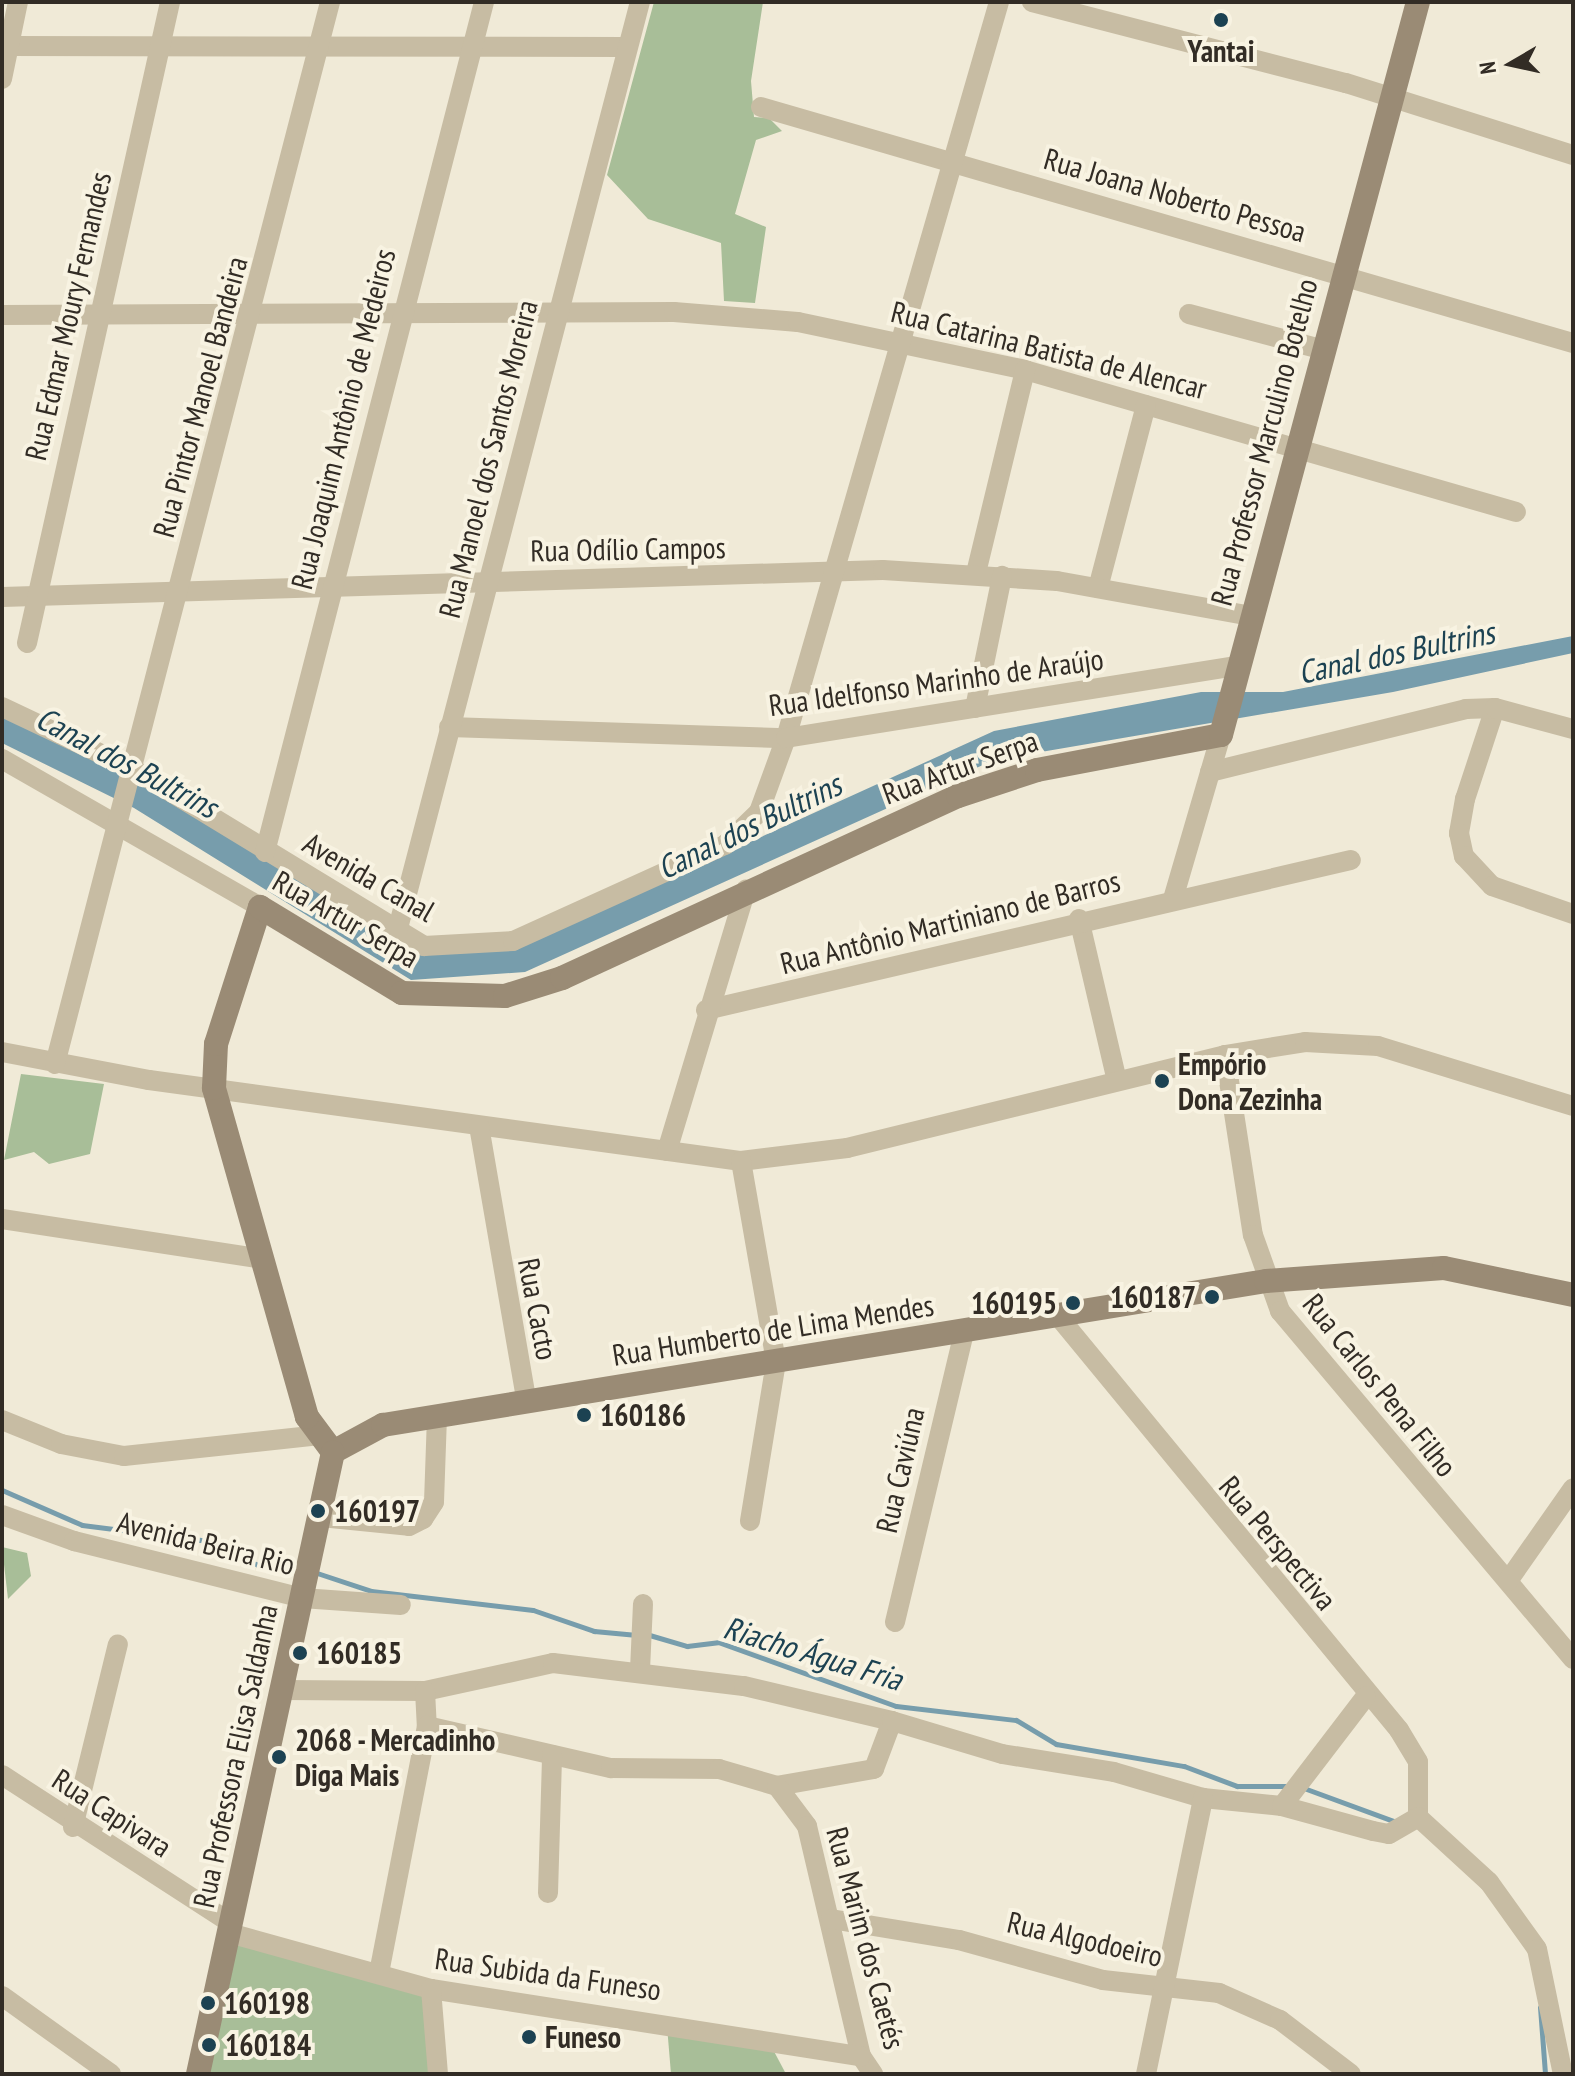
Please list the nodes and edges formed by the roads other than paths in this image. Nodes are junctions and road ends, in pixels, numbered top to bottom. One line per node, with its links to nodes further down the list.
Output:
1 (18, 2): 11 (street)
2 (170, 2): 9 (street, Rua Edmar Moury Fernandes)
3 (330, 2): 10 (street, Rua Pintor Manoel Bandeira)
4 (484, 2): 13 (street, Rua Joaquim Antônio de Medeiros)
5 (640, 2): 12 (street, Rua Manoel dos Santos Moreira)
6 (999, 2): 18 (street)
7 (1032, 2): 15 (street)
8 (1418, 2): 15 (street, Rua Professor Marculino Botelho)
9 (161, 41): 10 (street); 11 (street); 25 (street, Rua Edmar Moury Fernandes)
10 (319, 45): 13 (street); 21 (street, Rua Pintor Manoel Bandeira)
11 (9, 46): 14 (street)
12 (626, 47): 13 (street); 20 (street, Rua Manoel dos Santos Moreira)
13 (472, 50): 22 (street, Rua Joaquim Antônio de Medeiros)
14 (2, 79)
15 (1390, 97): 17 (street); 19 (street, Rua Professor Marculino Botelho)
16 (761, 107): 18 (street, Rua Joana Noberto Pessoa)
17 (1573, 155)
18 (950, 165): 19 (street, Rua Joana Noberto Pessoa); 26 (street)
19 (1342, 273): 27 (street, Rua Joana Noberto Pessoa); 28 (street, Rua Professor Marculino Botelho)
20 (556, 312): 22 (street, Rua Catarina Batista de Alencar); 26 (street, Rua Catarina Batista de Alencar); 36 (street, Rua Manoel dos Santos Moreira)
21 (255, 314): 22 (street, Rua Catarina Batista de Alencar); 25 (street, Rua Catarina Batista de Alencar); 38 (street, Rua Pintor Manoel Bandeira)
22 (402, 314): 37 (street, Rua Joaquim Antônio de Medeiros)
23 (1189, 314): 28 (street)
24 (2, 315): 25 (street, Rua Catarina Batista de Alencar)
25 (98, 317): 40 (street, Rua Edmar Moury Fernandes)
26 (895, 342): 29 (street, Rua Catarina Batista de Alencar); 33 (street)
27 (1573, 343)
28 (1324, 350): 31 (street, Rua Professor Marculino Botelho)
29 (1025, 370): 30 (street, Rua Catarina Batista de Alencar); 34 (street)
30 (1146, 405): 31 (street, Rua Catarina Batista de Alencar); 39 (street)
31 (1298, 446): 32 (street, Rua Catarina Batista de Alencar); 42 (street, Rua Professor Marculino Botelho)
32 (1516, 512)
33 (836, 571): 34 (street, Rua Odílio Campos); 36 (street, Rua Odílio Campos); 51 (street)
34 (976, 573): 35 (street, Rua Odílio Campos)
35 (1002, 576): 39 (street, Rua Odílio Campos); 46 (street)
36 (489, 582): 37 (street, Rua Odílio Campos); 48 (street, Rua Manoel dos Santos Moreira)
37 (335, 583): 38 (street, Rua Odílio Campos); 56 (street, Rua Joaquim Antônio de Medeiros)
38 (181, 588): 40 (street, Rua Odílio Campos); 53 (street, Rua Pintor Manoel Bandeira)
39 (1098, 588): 42 (street, Rua Odílio Campos)
40 (36, 595): 41 (street, Rua Odílio Campos); 43 (street, Rua Edmar Moury Fernandes)
41 (2, 597)
42 (1252, 616): 44 (street, Rua Professor Marculino Botelho)
43 (27, 643)
44 (1237, 674): 46 (street, Rua Idelfonso Marinho de Araújo); 50 (street, Rua Professor Marculino Botelho)
45 (2, 707): 53 (street, Avenida Canal)
46 (975, 708): 51 (street, Rua Idelfonso Marinho de Araújo)
47 (1495, 708): 49 (street); 54 (street); 61 (street)
48 (449, 727): 51 (street, Rua Idelfonso Marinho de Araújo); 63 (street, Rua Manoel dos Santos Moreira)
49 (1573, 729)
50 (1222, 731): 54 (street, Rua Professor Marculino Botelho); 58 (street, Rua Artur Serpa)
51 (786, 738): 63 (street, Avenida Canal)
52 (2, 759): 55 (street, Rua Artur Serpa)
53 (132, 772): 55 (street, Rua Pintor Manoel Bandeira); 56 (street, Avenida Canal)
54 (1210, 772): 59 (street, Rua Professor Marculino Botelho)
55 (120, 813): 60 (street, Rua Artur Serpa); 67 (street, Rua Pintor Manoel Bandeira)
56 (265, 852): 63 (street, Avenida Canal)
57 (1351, 860): 59 (street, Rua Antônio Martiniano de Barros)
58 (746, 890): 60 (street, Rua Artur Serpa); 64 (street)
59 (1173, 899): 62 (street, Rua Antônio Martiniano de Barros)
60 (260, 907): 69 (street)
61 (1573, 914)
62 (1079, 919): 64 (street, Rua Antônio Martiniano de Barros); 68 (street)
63 (397, 932)
64 (706, 1010): 72 (street)
65 (2, 1052): 67 (street)
66 (1225, 1055): 68 (street); 70 (street); 76 (street, Rua Carlos Pena Filho)
67 (55, 1064): 69 (street)
68 (1117, 1081): 73 (street)
69 (214, 1088): 71 (street); 75 (street)
70 (1573, 1106)
71 (479, 1126): 72 (street); 81 (street, Rua Cacto)
72 (667, 1151): 73 (street)
73 (741, 1161): 80 (street)
74 (2, 1219): 75 (street)
75 (263, 1259): 84 (street)
76 (1266, 1281): 77 (street, Rua Humberto de Lima Mendes); 78 (street, Rua Humberto de Lima Mendes); 89 (street, Rua Carlos Pena Filho)
77 (1573, 1295)
78 (1058, 1316): 79 (street, Rua Humberto de Lima Mendes); 99 (street, Rua Perspectiva)
79 (964, 1332): 80 (street, Rua Humberto de Lima Mendes); 93 (street, Rua Caviúna)
80 (776, 1362): 81 (street, Rua Humberto de Lima Mendes); 88 (street)
81 (527, 1403): 82 (street, Rua Humberto de Lima Mendes)
82 (437, 1418): 84 (street, Rua Humberto de Lima Mendes); 87 (street)
83 (2, 1420): 84 (street, Rua Humberto de Lima Mendes)
84 (326, 1443): 87 (street, Rua Professora Elisa Saldanha)
85 (1573, 1488): 89 (street)
86 (2, 1515): 90 (street, Avenida Beira Rio)
87 (321, 1517): 90 (street, Rua Professora Elisa Saldanha)
88 (750, 1521)
89 (1508, 1581): 95 (street, Rua Carlos Pena Filho)
90 (302, 1595): 92 (street, Avenida Beira Rio); 97 (street, Rua Professora Elisa Saldanha)
91 (643, 1604): 96 (street)
92 (401, 1605)
93 (895, 1622)
94 (118, 1644): 108 (street)
95 (1573, 1659)
96 (640, 1670): 98 (street); 100 (street)
97 (282, 1690): 98 (street); 111 (street, Rua Professora Elisa Saldanha)
98 (425, 1691): 101 (street)
99 (1366, 1696): 106 (street); 107 (street, Rua Perspectiva)
100 (892, 1721): 104 (street); 105 (street)
101 (427, 1726): 102 (street); 112 (street)
102 (552, 1755): 104 (street); 109 (street)
103 (2, 1775): 108 (street, Rua Capivara)
104 (777, 1786): 110 (street, Rua Marim dos Caetés)
105 (1203, 1798): 106 (street); 114 (street)
106 (1284, 1803): 107 (street)
107 (1414, 1822): 123 (street)
108 (73, 1827): 111 (street, Rua Capivara)
109 (548, 1893)
110 (831, 1919): 114 (street, Rua Algodoeiro); 116 (street, Rua Marim dos Caetés)
111 (230, 1928): 112 (street, Rua Subida da Funeso); 118 (street, Rua Professora Elisa Saldanha)
112 (379, 1973): 113 (street, Rua Subida da Funeso)
113 (431, 1989): 116 (street, Rua Subida da Funeso); 119 (street)
114 (1160, 1989): 121 (street); 122 (street, Rua Algodoeiro)
115 (2, 1996): 117 (street)
116 (861, 2056): 120 (street, Rua Marim dos Caetés)
117 (111, 2074)
118 (198, 2074)
119 (438, 2074)
120 (873, 2074)
121 (1146, 2074)
122 (1351, 2074)
123 (1563, 2074)

